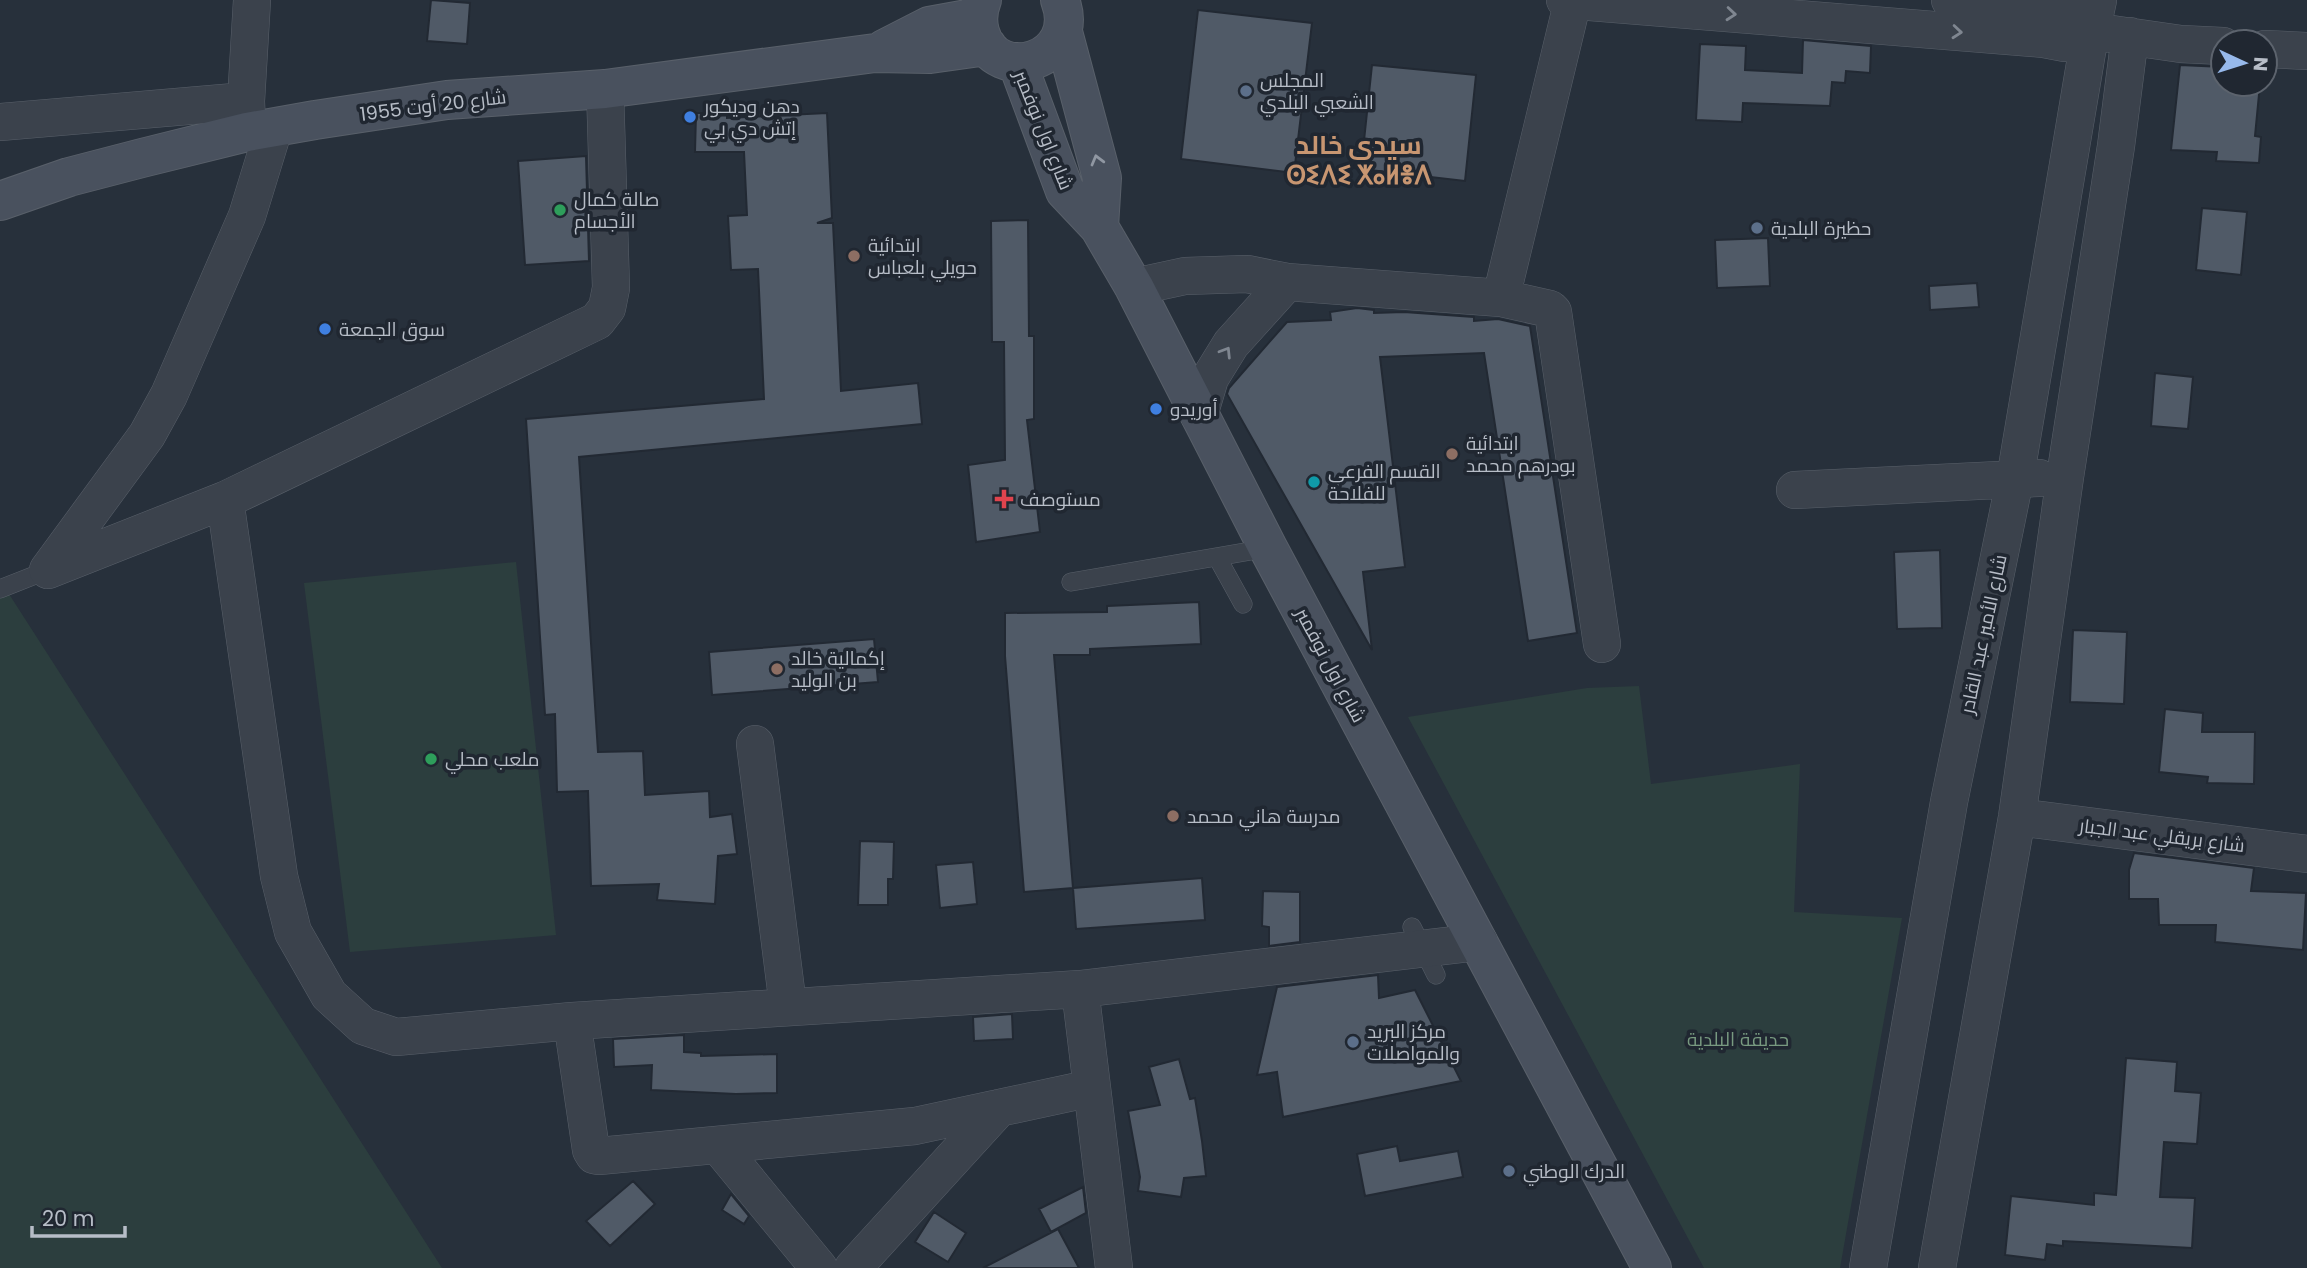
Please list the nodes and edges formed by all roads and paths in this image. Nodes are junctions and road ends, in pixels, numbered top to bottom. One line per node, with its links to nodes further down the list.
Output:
1 (253, 0): 12 (street)
2 (1570, 0): 5 (street, one-way to 5); 18 (street)
3 (1950, 0): 5 (street)
4 (1061, 8): 6 (main road, شارع 20 أوت 1955); 15 (main road, one-way to 4)
5 (2095, 15): 7 (street); 21 (street, شارع الأمير عبد القادر)
6 (986, 22): 11 (main road, شارع 20 أوت 1955); 15 (main road, شارع اول نوفمبر)
7 (2130, 36): 8 (street); 20 (street)
8 (2209, 45)
9 (2279, 50): 10 (street)
10 (2307, 51)
11 (606, 89): 12 (main road, شارع 20 أوت 1955); 23 (street)
12 (256, 120): 13 (street); 14 (main road, شارع 20 أوت 1955); 26 (street)
13 (0, 122)
14 (0, 201)
15 (1099, 227): 17 (main road, شارع اول نوفمبر)
16 (1287, 282): 17 (street); 18 (street); 19 (street, one-way to 16)
17 (1134, 287): 19 (main road, شارع اول نوفمبر)
18 (1501, 299): 30 (street)
19 (1199, 415): 24 (main road, شارع اول نوفمبر)
20 (2065, 477): 21 (street); 32 (street)
21 (2015, 479): 22 (street); 45 (street, شارع الأمير عبد القادر)
22 (1795, 490)
23 (225, 500): 26 (street); 37 (street)
24 (1268, 548): 25 (lane); 34 (main road, شارع اول نوفمبر)
25 (1217, 557): 27 (lane); 29 (lane)
26 (48, 570): 28 (lane)
27 (1071, 582)
28 (0, 589)
29 (1242, 604)
30 (1602, 643)
31 (755, 744): 36 (street)
32 (2017, 817): 33 (street, شارع بريقلي عبد الجبار); 46 (street)
33 (2307, 854)
34 (1479, 942): 35 (street); 44 (main road, شارع اول نوفمبر)
35 (1080, 989): 36 (street); 38 (street)
36 (788, 1006): 37 (street)
37 (572, 1021): 40 (street)
38 (1092, 1088): 39 (street); 43 (street)
39 (999, 1108): 40 (street); 42 (street)
40 (718, 1145): 41 (street)
41 (819, 1268)
42 (853, 1268)
43 (1114, 1268)
44 (1652, 1268)
45 (1868, 1268)
46 (1937, 1268)

